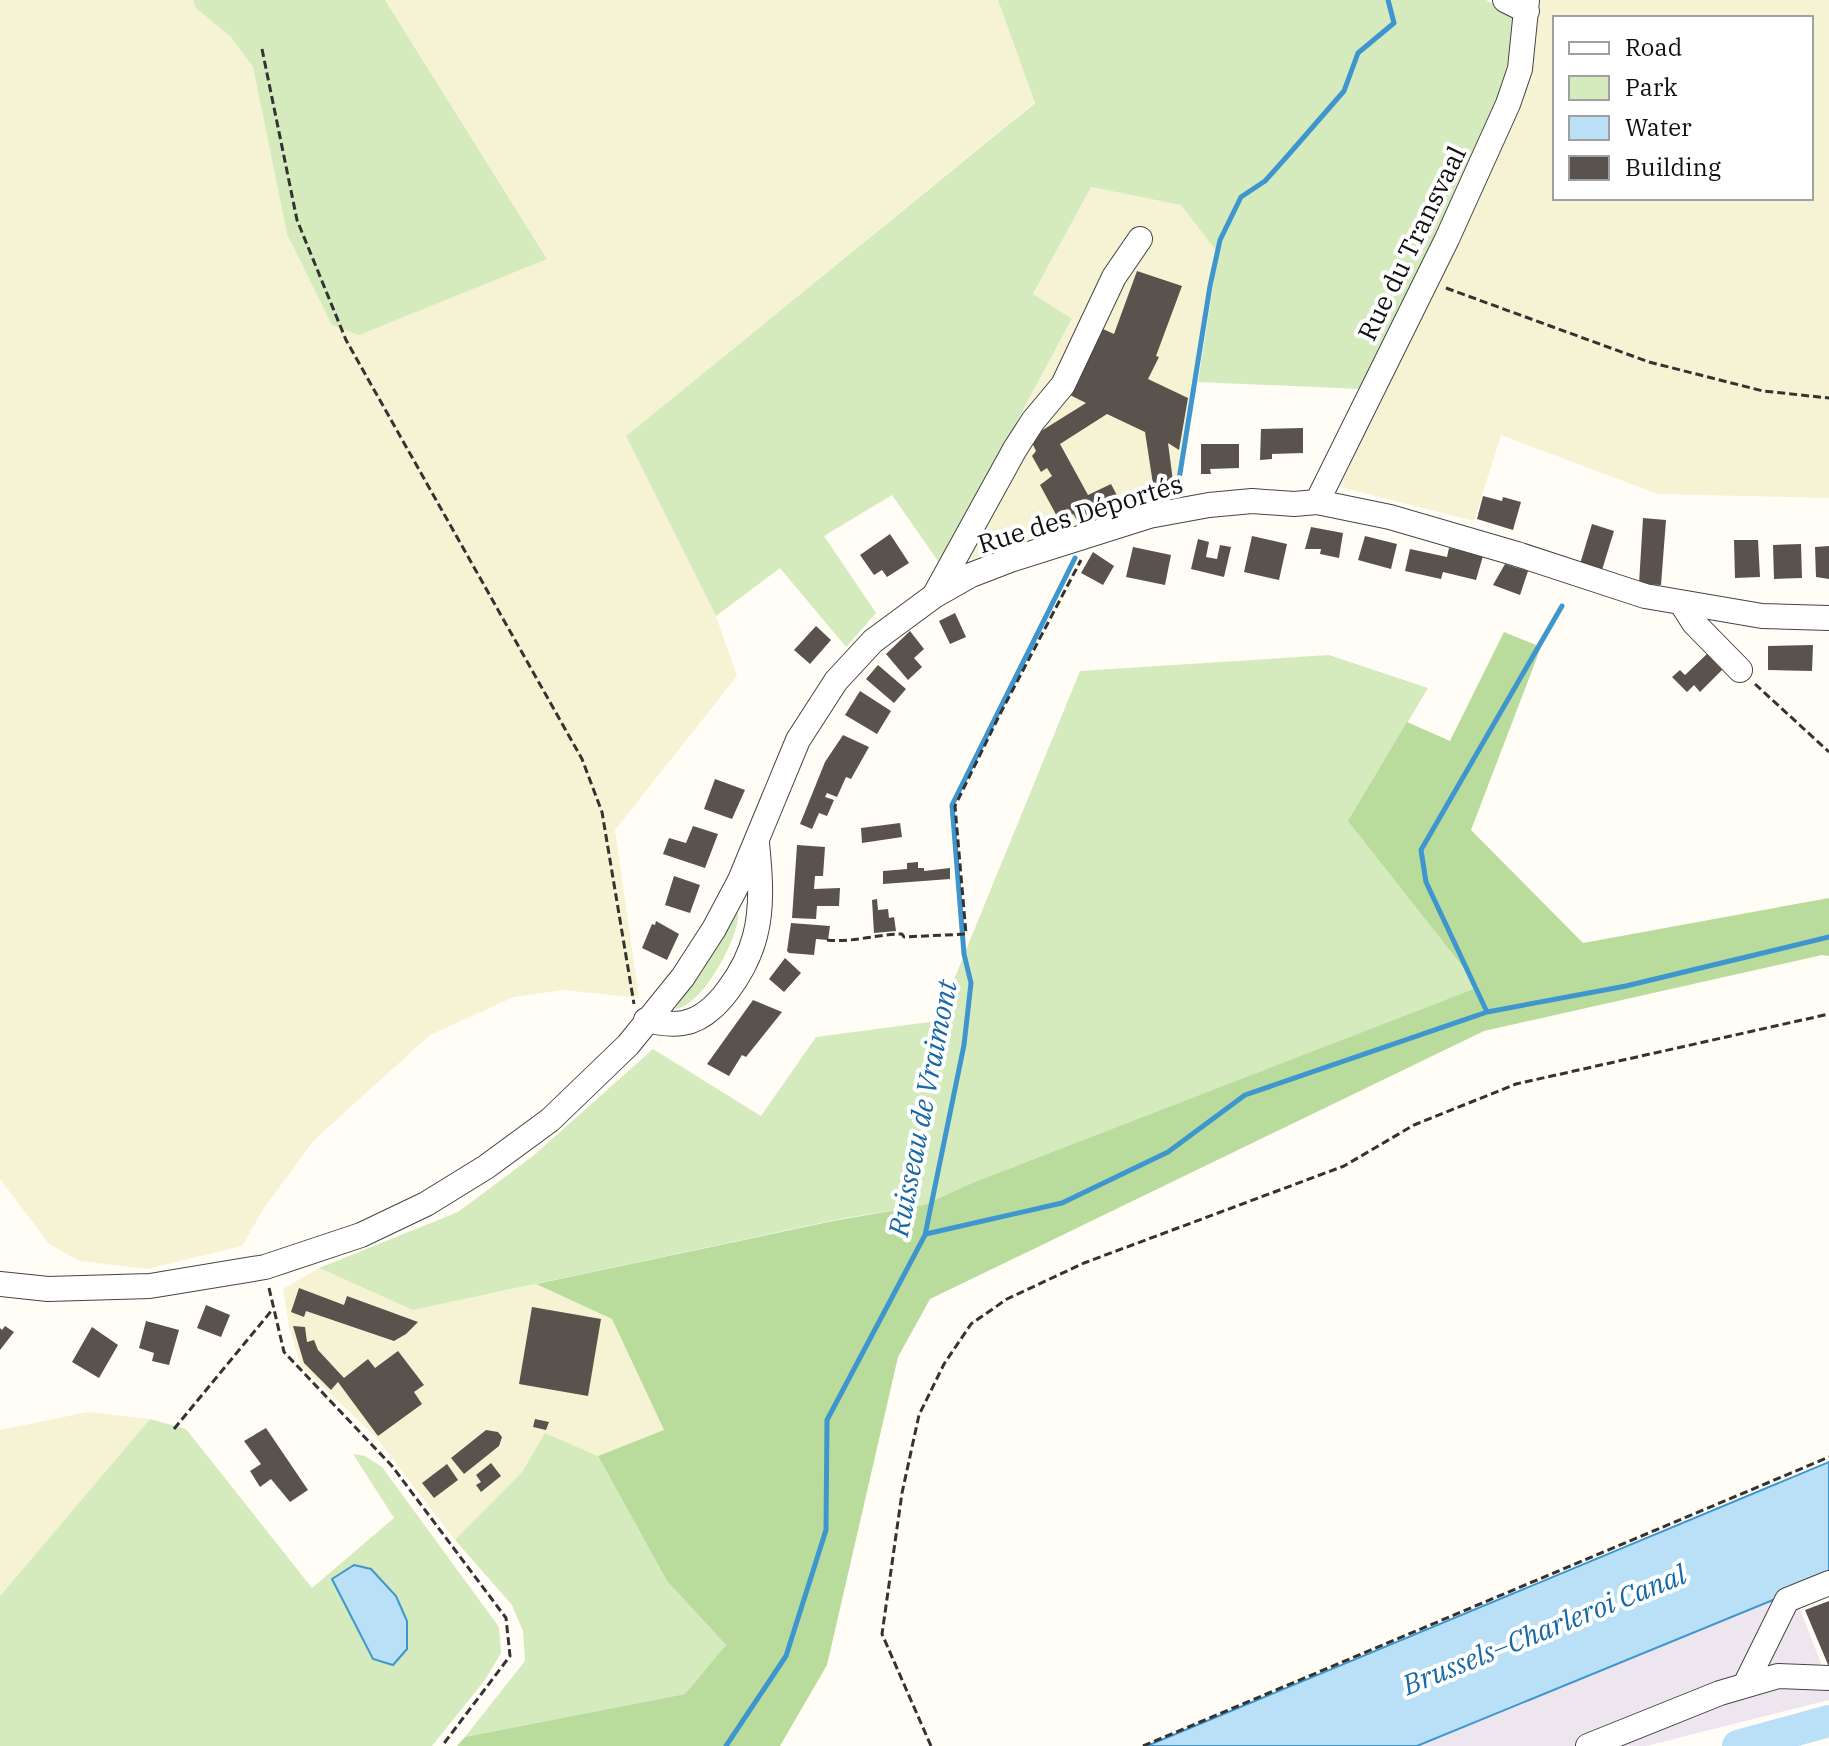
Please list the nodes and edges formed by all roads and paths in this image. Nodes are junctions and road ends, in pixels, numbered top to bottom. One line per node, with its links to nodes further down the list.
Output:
1 (1519, 4): 4 (street, Rue du Transvaal)
2 (262, 49): 16 (path)
3 (1140, 239): 8 (street)
4 (1426, 280): 5 (path); 6 (street, Rue du Transvaal)
5 (1829, 398)
6 (1317, 502): 7 (street, Rue des Déportés); 9 (street, Rue des Déportés)
7 (1084, 536): 8 (street, Rue des Déportés); 14 (path)
8 (934, 596): 13 (street, Rue des Déportés)
9 (1682, 604): 10 (street, Rue des Déportés); 11 (street)
10 (1829, 618)
11 (1740, 670): 12 (path)
12 (1829, 752)
13 (757, 840): 16 (street, Rue des Déportés); 16 (street, Rue des Déportés)
14 (827, 940)
15 (1829, 1014): 26 (path)
16 (646, 1020): 17 (street, Rue des Déportés)
17 (265, 1267): 18 (street, Rue des Déportés); 19 (path)
18 (0, 1284)
19 (272, 1310): 20 (path); 25 (path)
20 (174, 1429)
21 (1829, 1457): 27 (path)
22 (1829, 1583): 24 (street)
23 (1829, 1678): 24 (street)
24 (1745, 1685): 28 (street)
25 (442, 1746)
26 (931, 1746)
27 (1143, 1746)
28 (1588, 1746)

